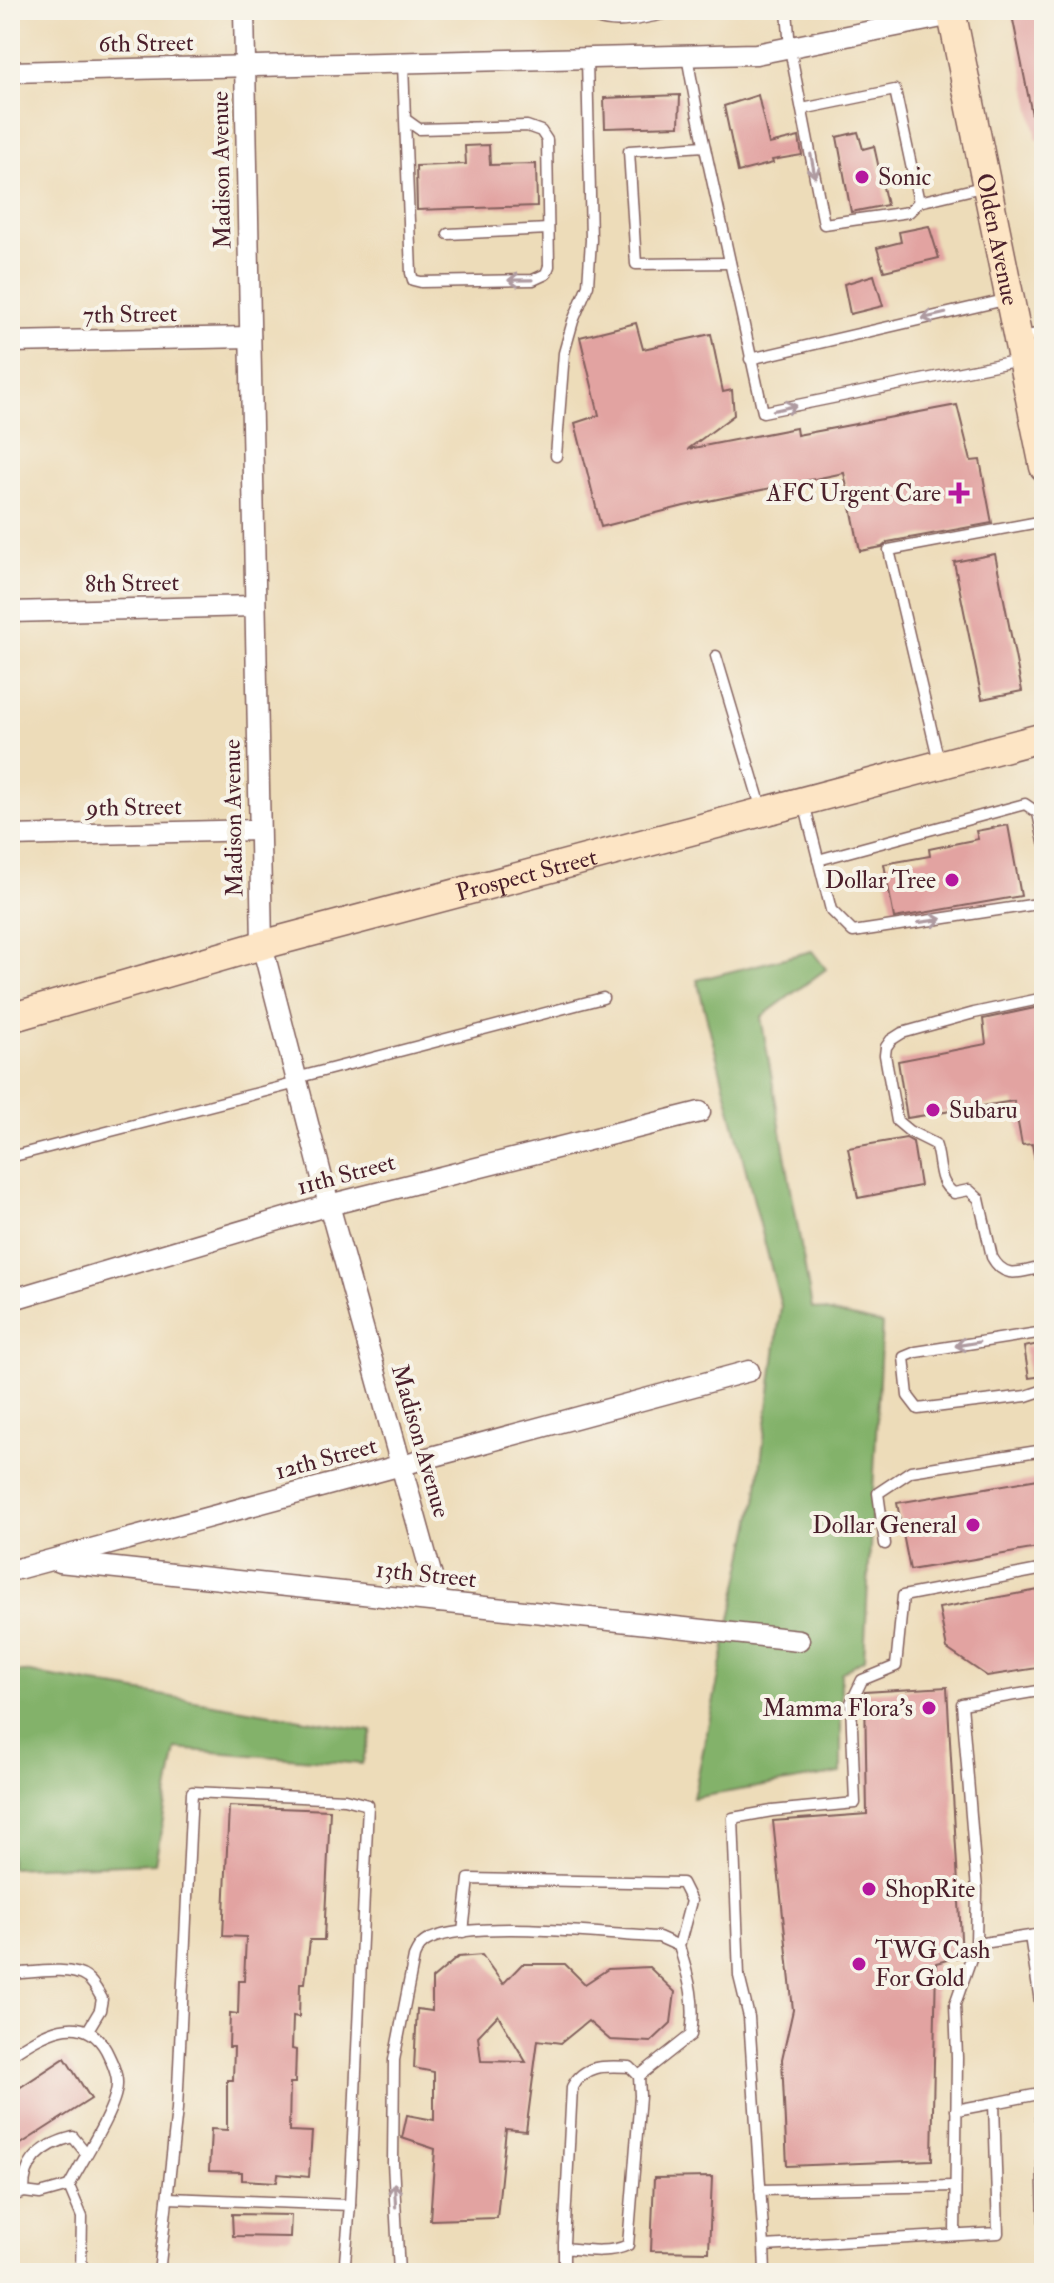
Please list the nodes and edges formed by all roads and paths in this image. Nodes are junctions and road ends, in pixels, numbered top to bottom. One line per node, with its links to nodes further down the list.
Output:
1 (244, 10): 10 (street, Madison Avenue)
2 (584, 10): 3 (lane)
3 (681, 10)
4 (787, 10): 6 (lane)
5 (952, 12): 6 (street, 6th Street); 15 (street, Olden Avenue)
6 (790, 49): 7 (street, 6th Street); 12 (lane)
7 (687, 56): 8 (street, 6th Street); 14 (lane)
8 (587, 58): 9 (street, 6th Street); 25 (lane)
9 (403, 63): 10 (street, 6th Street); 13 (lane)
10 (246, 66): 11 (street, 6th Street); 21 (street, Madison Avenue)
11 (10, 72)
12 (802, 109): 16 (lane); 16 (lane, one-way to 16)
13 (405, 119): 17 (lane); 17 (lane, one-way to 13)
14 (704, 146): 19 (lane); 19 (lane)
15 (987, 186): 16 (lane); 20 (street, Olden Avenue)
16 (919, 202)
17 (548, 229): 18 (lane)
18 (448, 234)
19 (730, 263): 24 (lane)
20 (1010, 299): 23 (street, Olden Avenue); 24 (lane, one-way to 24)
21 (250, 337): 22 (street, 7th Street); 28 (street, Madison Avenue)
22 (10, 342)
23 (1028, 343): 24 (lane, one-way to 23); 26 (street, Olden Avenue)
24 (750, 359)
25 (556, 456)
26 (1044, 467)
27 (1044, 521): 32 (lane)
28 (255, 606): 29 (street, 8th Street); 35 (street, Madison Avenue)
29 (10, 612)
30 (716, 656): 34 (lane)
31 (1044, 737): 32 (street, Prospect Street)
32 (940, 764): 33 (street, Prospect Street)
33 (803, 801): 34 (street, Prospect Street); 38 (lane)
34 (762, 812): 40 (street, Prospect Street)
35 (259, 830): 36 (street, 9th Street); 40 (street, Madison Avenue)
36 (10, 836)
37 (1044, 842): 38 (lane)
38 (818, 860): 39 (lane, one-way to 39)
39 (1044, 903)
40 (262, 945): 43 (street, Prospect Street); 44 (street, Madison Avenue)
41 (603, 998): 44 (lane)
42 (1044, 998): 48 (lane)
43 (10, 1018)
44 (296, 1080): 46 (lane); 47 (street, Madison Avenue)
45 (700, 1112): 47 (street, 11th Street)
46 (10, 1157)
47 (329, 1205): 49 (street, 11th Street); 54 (street, Madison Avenue)
48 (1044, 1267)
49 (10, 1300)
50 (1044, 1332): 52 (lane, one-way to 52)
51 (749, 1371): 54 (street, 12th Street)
52 (1044, 1390)
53 (1044, 1450): 55 (lane)
54 (401, 1465): 56 (street, 12th Street); 59 (street, Madison Avenue)
55 (885, 1544)
56 (47, 1561): 58 (street, 12th Street); 59 (street, 13th Street)
57 (1044, 1569): 79 (lane)
58 (10, 1571)
59 (439, 1602): 60 (street, 13th Street)
60 (799, 1640)
61 (1044, 1690): 65 (lane)
62 (463, 1932): 66 (lane); 66 (lane); 91 (lane, one-way to 62)
63 (1044, 1933): 64 (lane)
64 (1030, 1936): 65 (lane); 68 (lane)
65 (976, 1944): 74 (lane)
66 (679, 1946): 71 (lane)
67 (10, 1974): 69 (lane)
68 (1044, 2028)
69 (88, 2030): 70 (lane); 76 (lane)
70 (10, 2055)
71 (639, 2076): 87 (lane); 87 (lane)
72 (1044, 2093): 73 (lane)
73 (994, 2103): 74 (lane); 85 (lane)
74 (956, 2110): 78 (lane)
75 (1044, 2117): 84 (lane)
76 (86, 2153): 77 (lane); 80 (lane)
77 (69, 2186): 80 (lane); 88 (lane)
78 (955, 2186): 79 (lane); 85 (lane)
79 (760, 2190): 86 (lane)
80 (24, 2192): 81 (lane)
81 (10, 2197)
82 (168, 2198): 83 (lane); 83 (lane); 89 (lane)
83 (350, 2205): 90 (lane)
84 (1044, 2222)
85 (955, 2235): 86 (lane)
86 (764, 2246): 93 (lane)
87 (564, 2248): 92 (lane)
88 (81, 2273)
89 (159, 2273)
90 (344, 2273)
91 (399, 2273)
92 (564, 2273)
93 (765, 2273)

